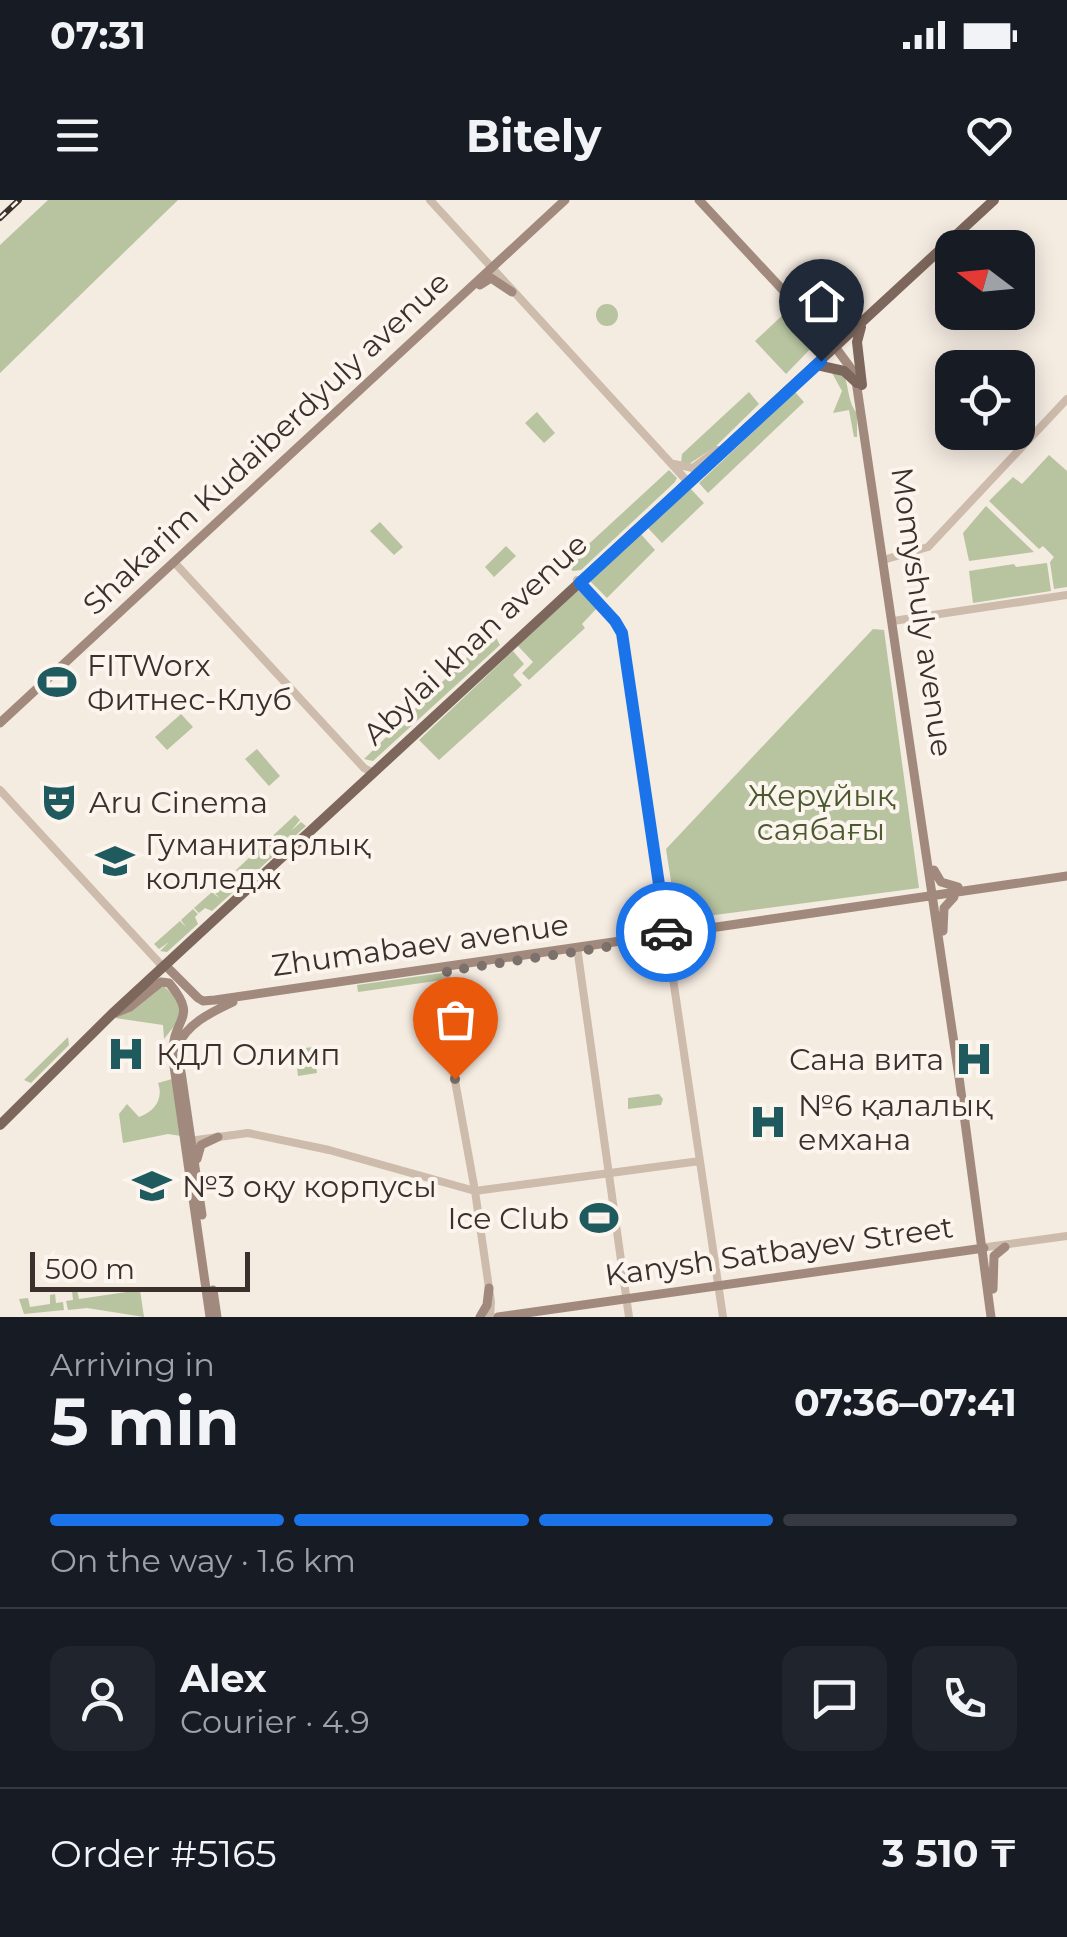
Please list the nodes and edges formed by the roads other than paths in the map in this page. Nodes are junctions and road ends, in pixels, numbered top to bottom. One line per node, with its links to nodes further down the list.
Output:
1 (430, 200): 5 (street)
2 (565, 200): 5 (main road, Shakarim Kudaiberdyuly avenue)
3 (702, 200): 9 (main road, Momyshuly avenue)
4 (991, 200): 8 (main road, Abylai khan avenue); 9 (main road, Abylai khan avenue)
5 (492, 268): 6 (street); 7 (main road, Shakarim Kudaiberdyuly avenue)
6 (512, 292): 7 (main road); 14 (street)
7 (461, 296): 17 (main road, Shakarim Kudaiberdyuly avenue)
8 (880, 305): 9 (main road, Abylai khan avenue); 11 (main road)
9 (836, 344): 10 (main road, Abylai khan avenue); 11 (main road, Momyshuly avenue); 13 (main road, Abylai khan avenue)
10 (817, 365): 11 (main road); 15 (main road, Abylai khan avenue)
11 (859, 384): 16 (main road, Momyshuly avenue)
12 (1067, 399): 16 (street)
13 (718, 450): 14 (street); 15 (main road, Abylai khan avenue)
14 (670, 462): 15 (street)
15 (687, 480): 18 (main road, Abylai khan avenue)
16 (886, 559): 20 (main road, Momyshuly avenue)
17 (174, 562): 21 (main road, Shakarim Kudaiberdyuly avenue); 22 (street)
18 (578, 581): 22 (main road, Abylai khan avenue); 30 (street)
19 (1067, 595): 20 (street)
20 (896, 621): 24 (main road, Momyshuly avenue); 28 (main road, Momyshuly avenue)
21 (0, 723)
22 (371, 773): 31 (main road, Abylai khan avenue); 33 (main road, Abylai khan avenue)
23 (0, 790): 33 (street)
24 (934, 870): 26 (main road); 28 (main road, Momyshuly avenue)
25 (1067, 878): 26 (main road, Zhumabaev avenue); 27 (main road, Zhumabaev avenue)
26 (971, 890): 28 (main road, Zhumabaev avenue)
27 (954, 896): 28 (main road, Zhumabaev avenue); 29 (main road)
28 (936, 897): 29 (main road, Momyshuly avenue); 30 (main road, Zhumabaev avenue); 52 (main road, Momyshuly avenue)
29 (942, 931): 52 (main road, Momyshuly avenue)
30 (667, 936): 32 (main road, Zhumabaev avenue); 45 (street)
31 (190, 943): 33 (main road, Abylai khan avenue); 35 (main road)
32 (578, 950): 34 (main road, Zhumabaev avenue); 47 (street)
33 (164, 966): 35 (main road); 37 (main road); 38 (main road, Abylai khan avenue); 39 (main road); 41 (main road, Abylai khan avenue)
34 (447, 968): 36 (main road, Zhumabaev avenue); 37 (main road, Zhumabaev avenue); 44 (street)
35 (188, 988): 37 (main road)
36 (233, 1002): 37 (main road, Zhumabaev avenue); 39 (main road)
37 (203, 1003): 39 (main road)
38 (112, 1014): 39 (main road); 41 (main road, Abylai khan avenue)
39 (175, 1043): 40 (main road); 43 (main road)
40 (188, 1116): 42 (street); 43 (main road)
41 (0, 1122)
42 (219, 1137): 43 (street); 46 (main road); 48 (street)
43 (188, 1141): 46 (main road); 59 (main road)
44 (469, 1158): 48 (street); 49 (street)
45 (700, 1161): 47 (street); 53 (street)
46 (195, 1166): 59 (main road)
47 (608, 1176): 49 (street); 56 (street)
48 (455, 1185): 49 (street)
49 (475, 1190): 54 (street)
50 (1067, 1238): 51 (street, Kanysh Satbayev Street); 52 (street, Kanysh Satbayev Street)
51 (1005, 1248): 52 (street, Kanysh Satbayev Street); 55 (main road)
52 (984, 1250): 53 (main road, Kanysh Satbayev Street); 55 (main road, Momyshuly avenue); 64 (main road, Momyshuly avenue)
53 (718, 1287): 56 (main road, Kanysh Satbayev Street); 63 (street)
54 (489, 1288): 57 (street); 60 (main road)
55 (993, 1289): 64 (main road, Momyshuly avenue)
56 (627, 1300): 58 (main road, Kanysh Satbayev Street); 62 (street)
57 (491, 1311): 58 (main road)
58 (520, 1316): 61 (main road, Kanysh Satbayev Street)
59 (212, 1317)
60 (480, 1317)
61 (498, 1317)
62 (630, 1317)
63 (723, 1317)
64 (994, 1317)

